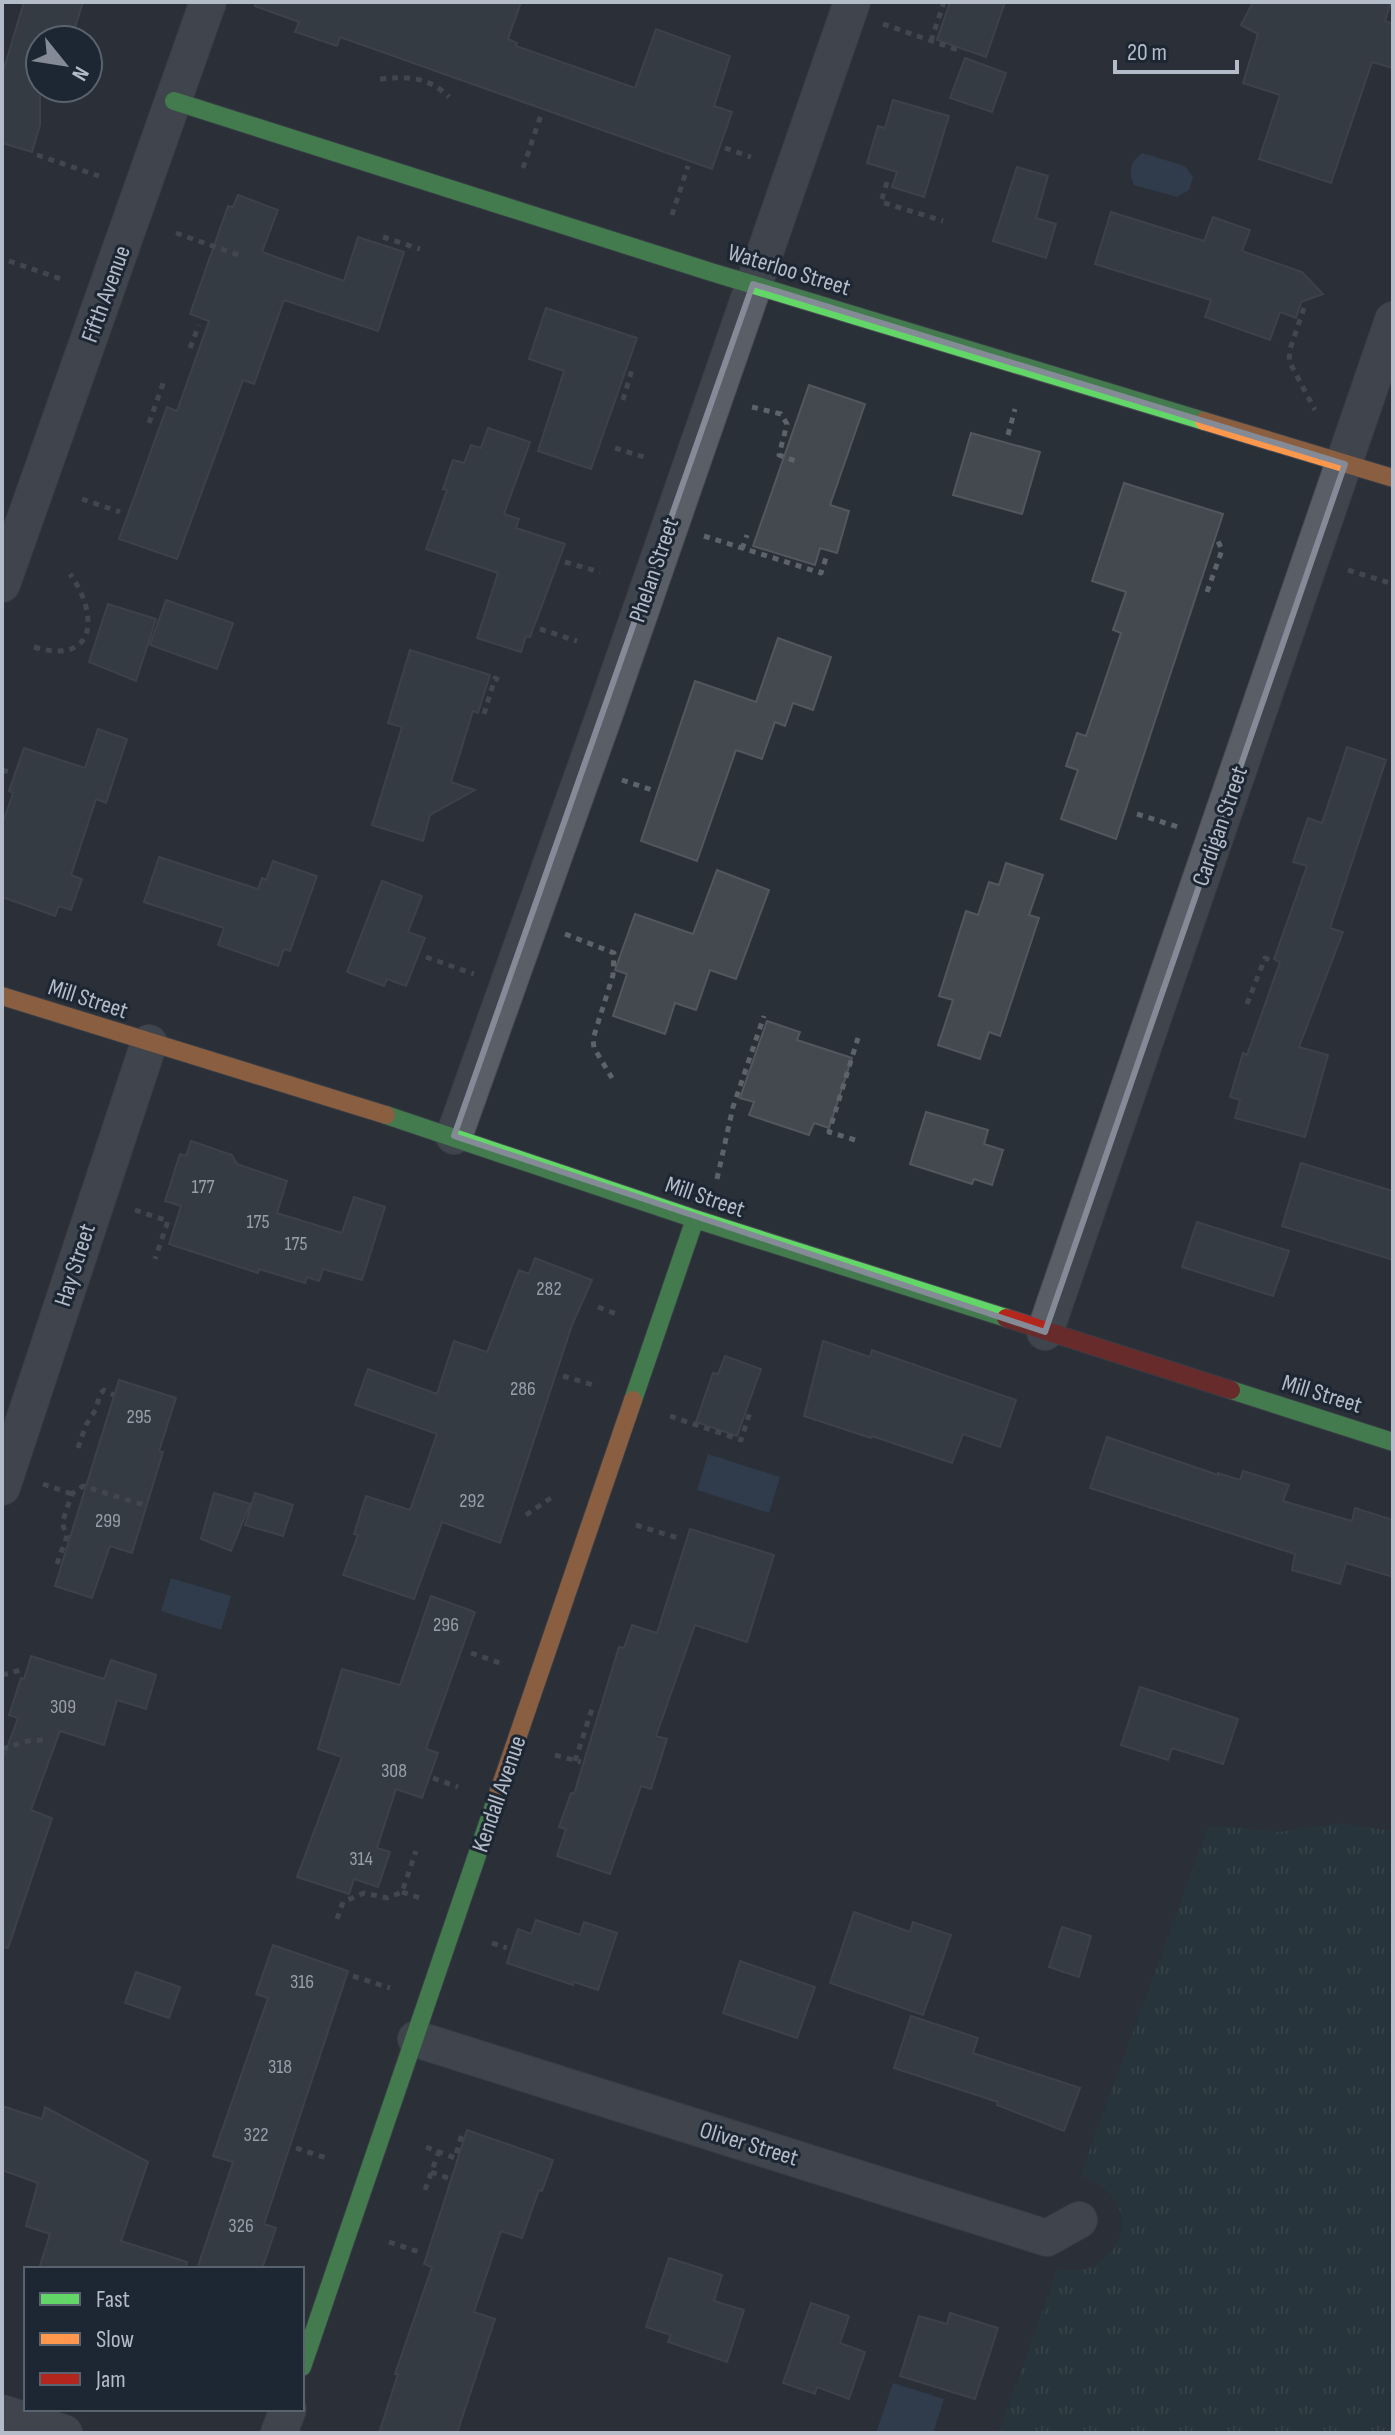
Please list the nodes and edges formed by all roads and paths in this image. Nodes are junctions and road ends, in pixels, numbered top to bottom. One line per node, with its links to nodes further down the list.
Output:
1 (208, 2): 9 (street, Fifth Avenue)
2 (852, 2): 26 (street, Phelan Street)
3 (944, 2): 5 (path)
4 (882, 24): 5 (path)
5 (931, 41): 6 (path)
6 (961, 51)
7 (380, 79): 8 (path)
8 (449, 97)
9 (174, 101): 26 (street, Waterloo Street); 53 (street, Fifth Avenue)
10 (542, 112): 15 (path)
11 (725, 148): 13 (path)
12 (37, 155): 16 (path)
13 (751, 157)
14 (688, 166): 18 (path)
15 (520, 175)
16 (99, 176)
17 (887, 182): 19 (path)
18 (670, 221)
19 (943, 221)
20 (176, 233): 23 (path)
21 (383, 237): 22 (path)
22 (420, 249)
23 (244, 257)
24 (9, 261): 25 (path)
25 (64, 280)
26 (753, 284): 40 (street, Waterloo Street); 77 (street, Phelan Street)
27 (1304, 308): 35 (path)
28 (1393, 320): 40 (street, Cardigan Street)
29 (199, 325): 30 (path)
30 (190, 348)
31 (633, 366): 33 (path)
32 (164, 381): 36 (path)
33 (623, 400)
34 (751, 407): 39 (path)
35 (1318, 415)
36 (149, 423)
37 (615, 448): 38 (path)
38 (647, 458)
39 (798, 462)
40 (1345, 464): 41 (street, Waterloo Street); 49 (street, Cardigan Street)
41 (1393, 478)
42 (82, 499): 43 (path)
43 (120, 512)
44 (699, 535): 47 (path)
45 (747, 535): 47 (path)
46 (1218, 541): 55 (path)
47 (742, 549): 48 (path)
48 (827, 555)
49 (1312, 558): 54 (path); 83 (street, Cardigan Street)
50 (565, 562): 51 (path)
51 (600, 572)
52 (70, 574): 58 (path)
53 (2, 584)
54 (1393, 584)
55 (1207, 592)
56 (540, 629): 57 (path)
57 (577, 641)
58 (34, 647)
59 (500, 681): 60 (path)
60 (484, 714)
61 (2, 770): 62 (path)
62 (13, 773)
63 (617, 778): 64 (path)
64 (655, 791)
65 (1137, 814): 66 (path)
66 (1187, 830)
67 (560, 932): 76 (path)
68 (426, 957): 70 (path)
69 (1275, 962): 72 (path)
70 (483, 977)
71 (2, 996): 75 (street, Mill Street)
72 (1247, 1004)
73 (764, 1016): 79 (path)
74 (858, 1038): 78 (path)
75 (149, 1043): 77 (street, Mill Street); 91 (street, Hay Street)
76 (612, 1078)
77 (454, 1136): 81 (street, Mill Street)
78 (855, 1140)
79 (717, 1179)
80 (132, 1209): 82 (path)
81 (695, 1219): 83 (street, Mill Street); 113 (street, Kendall Avenue)
82 (155, 1259)
83 (1045, 1332): 89 (street, Mill Street)
84 (563, 1376): 85 (path)
85 (606, 1389)
86 (114, 1395): 90 (path)
87 (751, 1409): 88 (path)
88 (657, 1412)
89 (1393, 1442)
90 (78, 1448)
91 (16, 1484): 92 (path)
92 (72, 1494): 94 (path); 98 (path)
93 (569, 1498): 95 (path)
94 (144, 1505)
95 (526, 1515)
96 (636, 1524): 97 (path)
97 (681, 1539)
98 (57, 1564)
99 (471, 1653): 100 (path)
100 (512, 1667)
101 (21, 1670): 102 (path)
102 (2, 1675)
103 (593, 1706): 106 (path)
104 (43, 1740): 105 (path)
105 (2, 1749)
106 (553, 1754)
107 (433, 1778): 108 (path)
108 (469, 1791)
109 (416, 1851): 110 (path)
110 (337, 1919)
111 (353, 1976): 112 (path)
112 (401, 1992)
113 (416, 2039): 122 (street, Oliver Street); 123 (street, Kendall Avenue)
114 (462, 2134): 117 (path)
115 (426, 2147): 117 (path)
116 (296, 2148): 118 (path)
117 (439, 2151): 119 (path)
118 (331, 2159)
119 (431, 2172): 120 (path); 121 (path)
120 (448, 2178)
121 (425, 2190)
122 (1079, 2220)
123 (304, 2361)
124 (287, 2411): 127 (street)
125 (2, 2413): 126 (street)
126 (64, 2433)
127 (279, 2433)

